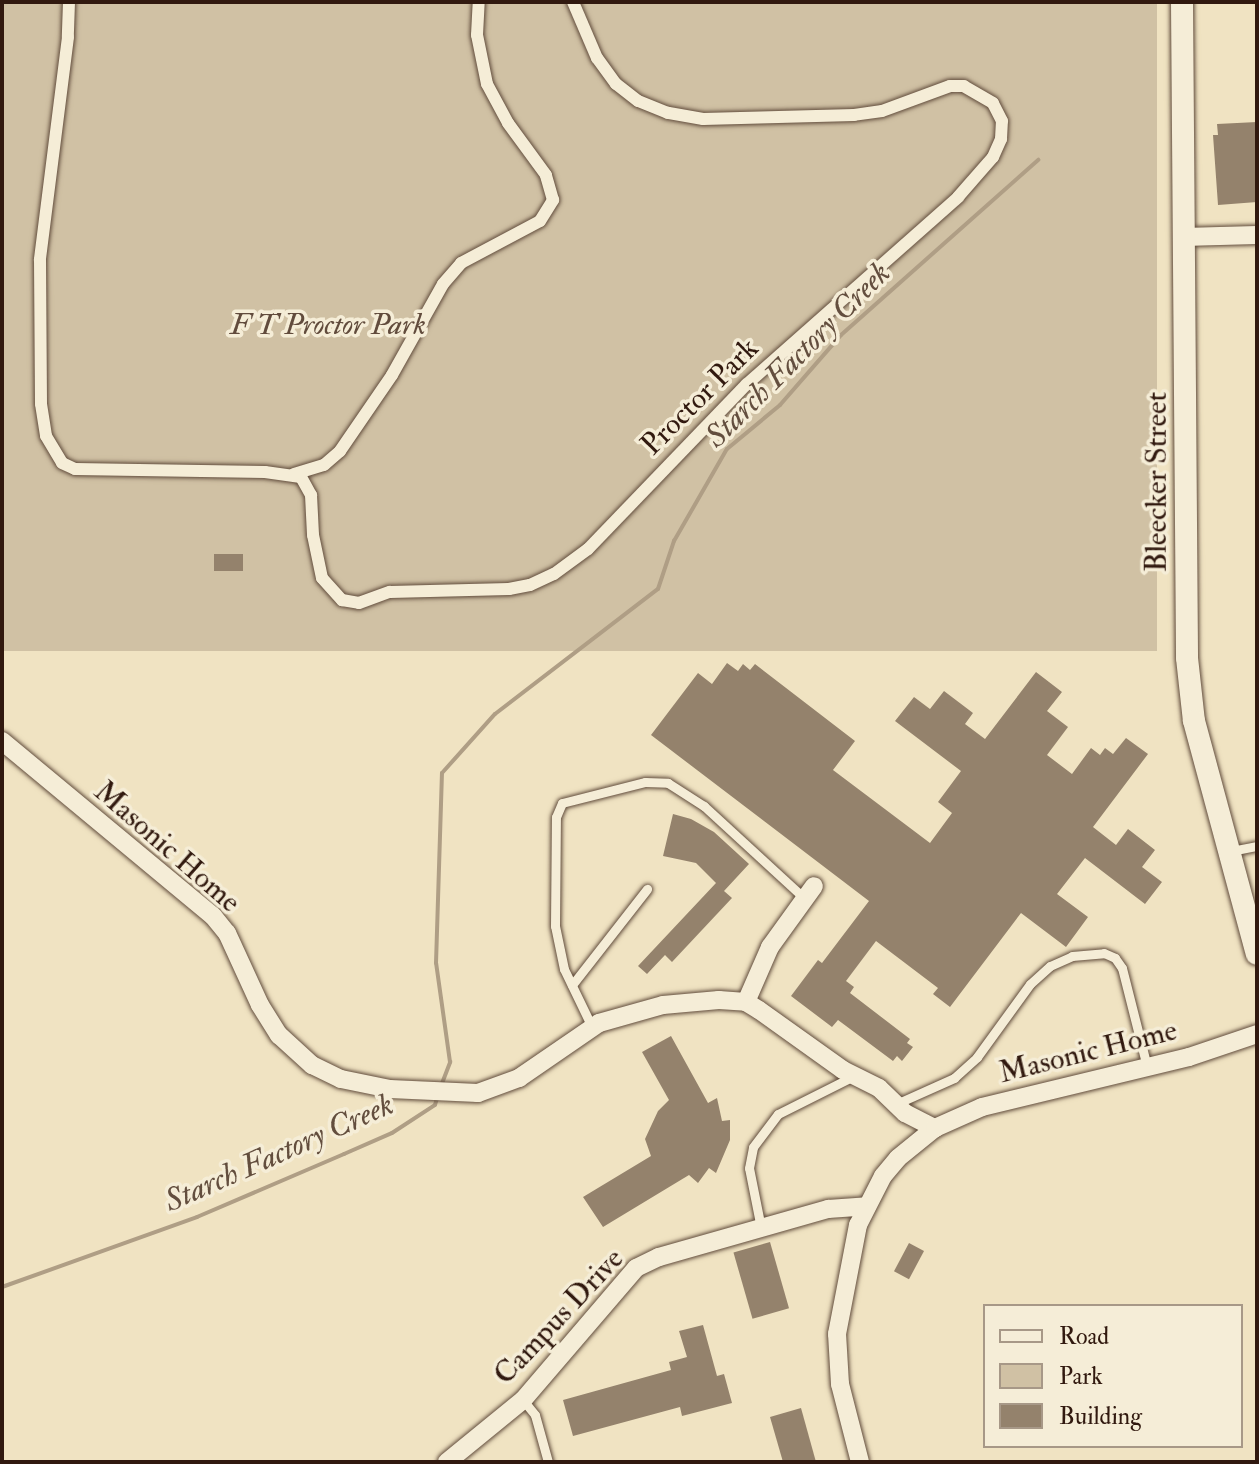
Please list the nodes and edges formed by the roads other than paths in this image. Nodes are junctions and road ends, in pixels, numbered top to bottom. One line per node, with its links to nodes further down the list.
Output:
1 (69, 2): 7 (street)
2 (479, 2): 7 (street)
3 (573, 2): 7 (street, Proctor Park)
4 (1182, 2): 6 (street, Bleecker Street)
5 (1257, 235): 6 (street)
6 (1183, 237): 10 (street, Bleecker Street)
7 (294, 474)
8 (2, 741): 16 (street, Masonic Home)
9 (1257, 846): 10 (lane)
10 (1228, 852): 13 (street, Bleecker Street)
11 (647, 889): 14 (lane)
12 (809, 892): 14 (lane); 15 (street)
13 (1257, 954)
14 (572, 985): 16 (lane)
15 (746, 1002): 16 (street, Masonic Home); 19 (street)
16 (592, 1027)
17 (1257, 1034): 18 (street, Masonic Home)
18 (1147, 1067): 20 (lane); 21 (street, Masonic Home)
19 (855, 1076): 20 (street); 23 (lane)
20 (896, 1104): 21 (street)
21 (935, 1128): 22 (street, Masonic Home)
22 (867, 1206): 23 (street, Campus Drive); 27 (street, Masonic Home)
23 (761, 1228): 24 (street, Campus Drive)
24 (523, 1400): 25 (street, Campus Drive); 26 (lane)
25 (453, 1460)
26 (548, 1462)
27 (860, 1462)

